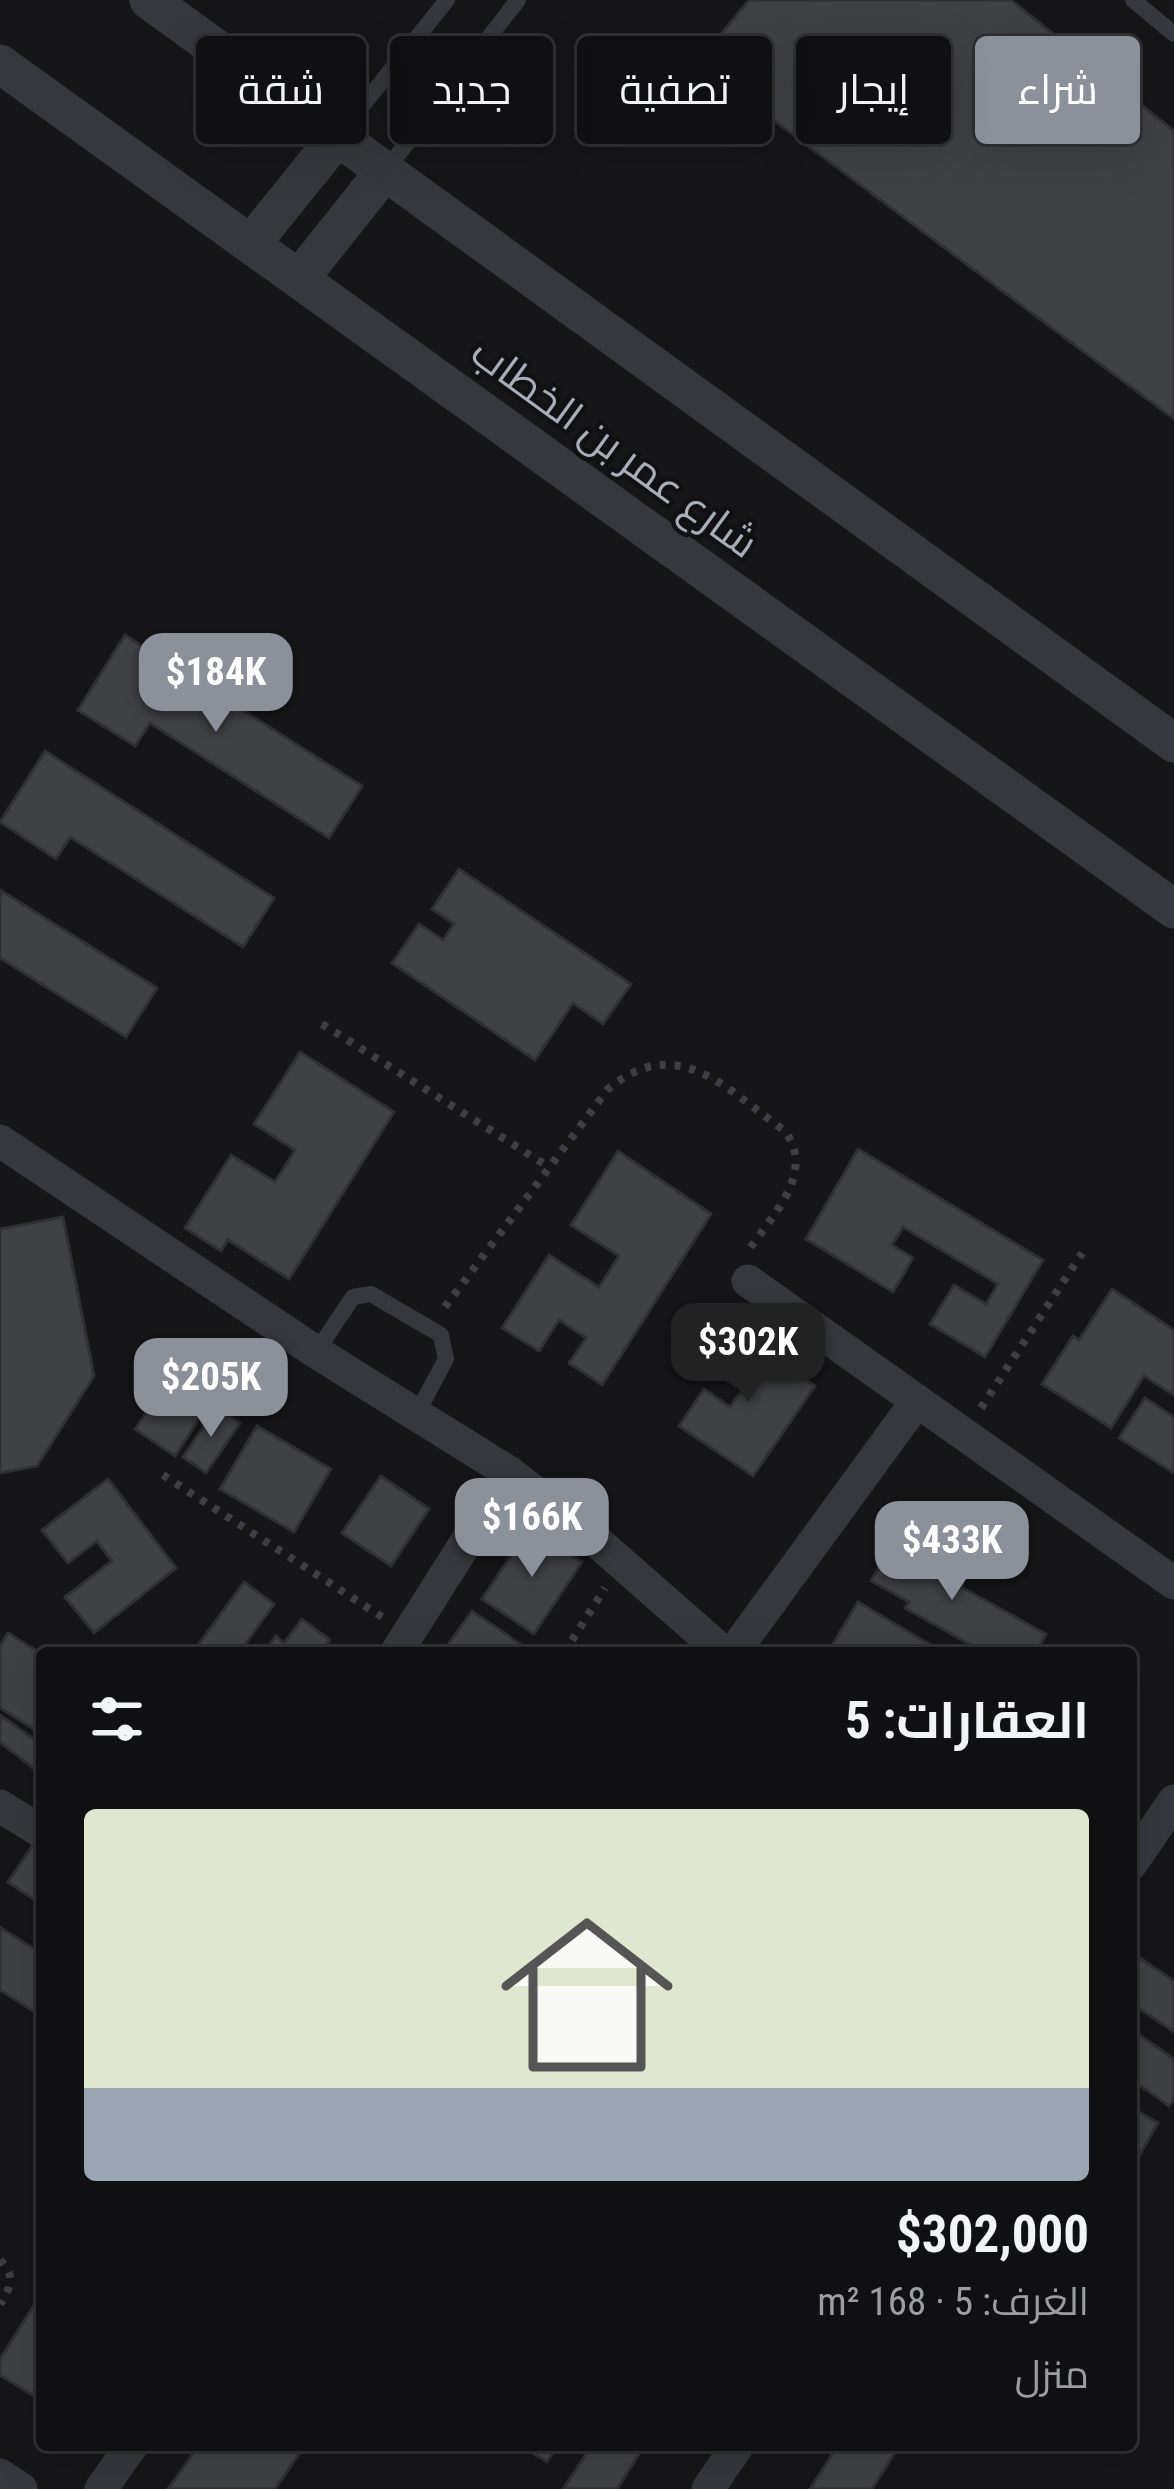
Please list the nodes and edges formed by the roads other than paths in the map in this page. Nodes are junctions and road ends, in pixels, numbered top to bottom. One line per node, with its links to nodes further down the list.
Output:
1 (148, 0): 6 (street)
2 (447, 0): 8 (lane)
3 (518, 0): 11 (lane)
4 (1133, 0): 5 (lane)
5 (1174, 34)
6 (198, 36)
7 (0, 64): 12 (street, شارع عمر بن الخطاب)
8 (366, 101)
9 (331, 144): 12 (street)
10 (349, 144): 11 (street)
11 (385, 171): 13 (street); 14 (street)
12 (250, 244): 13 (street, شارع عمر بن الخطاب)
13 (298, 279): 15 (street, شارع عمر بن الخطاب)
14 (1174, 742)
15 (1174, 909)
16 (0, 1141): 18 (street)
17 (748, 1282): 19 (street)
18 (316, 1352): 20 (street); 20 (lane)
19 (916, 1401): 22 (street); 25 (street)
20 (416, 1415): 21 (street)
21 (510, 1473): 23 (street); 24 (street)
22 (1174, 1583)
23 (402, 1643)
24 (717, 1647)
25 (737, 1647)
26 (1174, 1801): 29 (street)
27 (0, 1806): 28 (street)
28 (36, 1828)
29 (1137, 1855)
30 (128, 2451): 34 (street)
31 (734, 2451): 35 (street)
32 (0, 2476): 33 (street)
33 (22, 2489)
34 (101, 2489)
35 (708, 2489)

